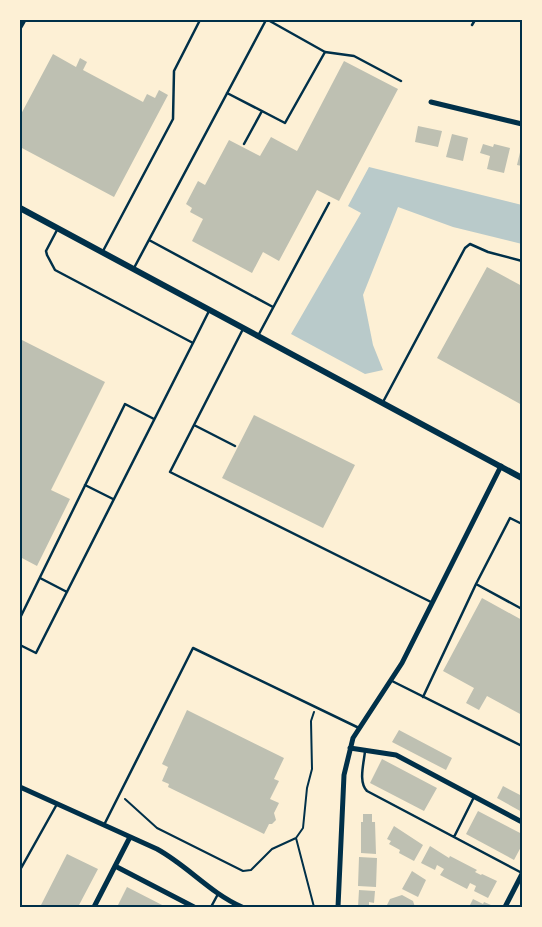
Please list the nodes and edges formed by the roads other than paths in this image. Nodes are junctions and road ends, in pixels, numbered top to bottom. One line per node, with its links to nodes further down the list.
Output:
1 (24, 20): 6 (street)
2 (200, 20): 18 (lane)
3 (267, 20): 7 (lane); 9 (lane)
4 (475, 20): 5 (lane)
5 (472, 25)
6 (20, 27)
7 (325, 52): 8 (lane); 11 (lane)
8 (400, 81)
9 (227, 94): 11 (lane); 17 (lane)
10 (431, 102): 12 (street)
11 (262, 111): 13 (lane)
12 (522, 124)
13 (244, 144)
14 (329, 203): 21 (lane)
15 (20, 208): 16 (street)
16 (57, 228): 18 (street); 25 (lane)
17 (149, 240): 20 (lane); 21 (lane)
18 (102, 252): 20 (street)
19 (522, 261): 26 (lane)
20 (134, 269): 22 (street)
21 (274, 307): 24 (lane)
22 (210, 310): 23 (street); 25 (lane)
23 (243, 328): 24 (street); 28 (lane)
24 (258, 336): 26 (street)
25 (193, 343): 27 (lane)
26 (383, 403): 30 (street)
27 (154, 418): 32 (lane); 33 (lane)
28 (194, 425): 29 (lane); 38 (lane)
29 (235, 446)
30 (501, 466): 31 (street); 38 (street)
31 (522, 478)
32 (85, 485): 33 (lane); 35 (lane)
33 (114, 499): 37 (lane)
34 (522, 524): 36 (lane)
35 (40, 578): 37 (lane); 40 (lane)
36 (476, 584): 39 (lane); 43 (lane)
37 (66, 592): 41 (lane)
38 (433, 603): 42 (street)
39 (522, 609)
40 (20, 618)
41 (20, 645)
42 (390, 681): 43 (lane); 44 (street)
43 (423, 697): 45 (lane)
44 (358, 728): 46 (street); 52 (lane)
45 (522, 746)
46 (350, 748): 47 (street); 63 (street)
47 (366, 751): 49 (street); 54 (lane)
48 (20, 787): 50 (street)
49 (474, 797): 51 (street); 54 (lane)
50 (57, 804): 52 (street); 56 (lane)
51 (522, 822)
52 (104, 825): 53 (street)
53 (130, 837): 55 (street); 58 (street)
54 (454, 837): 57 (lane)
55 (115, 866): 59 (street); 60 (street)
56 (20, 870)
57 (522, 874): 64 (street)
58 (218, 894): 61 (lane); 62 (street)
59 (194, 906)
60 (94, 907)
61 (211, 907)
62 (242, 907)
63 (338, 907)
64 (504, 907)

